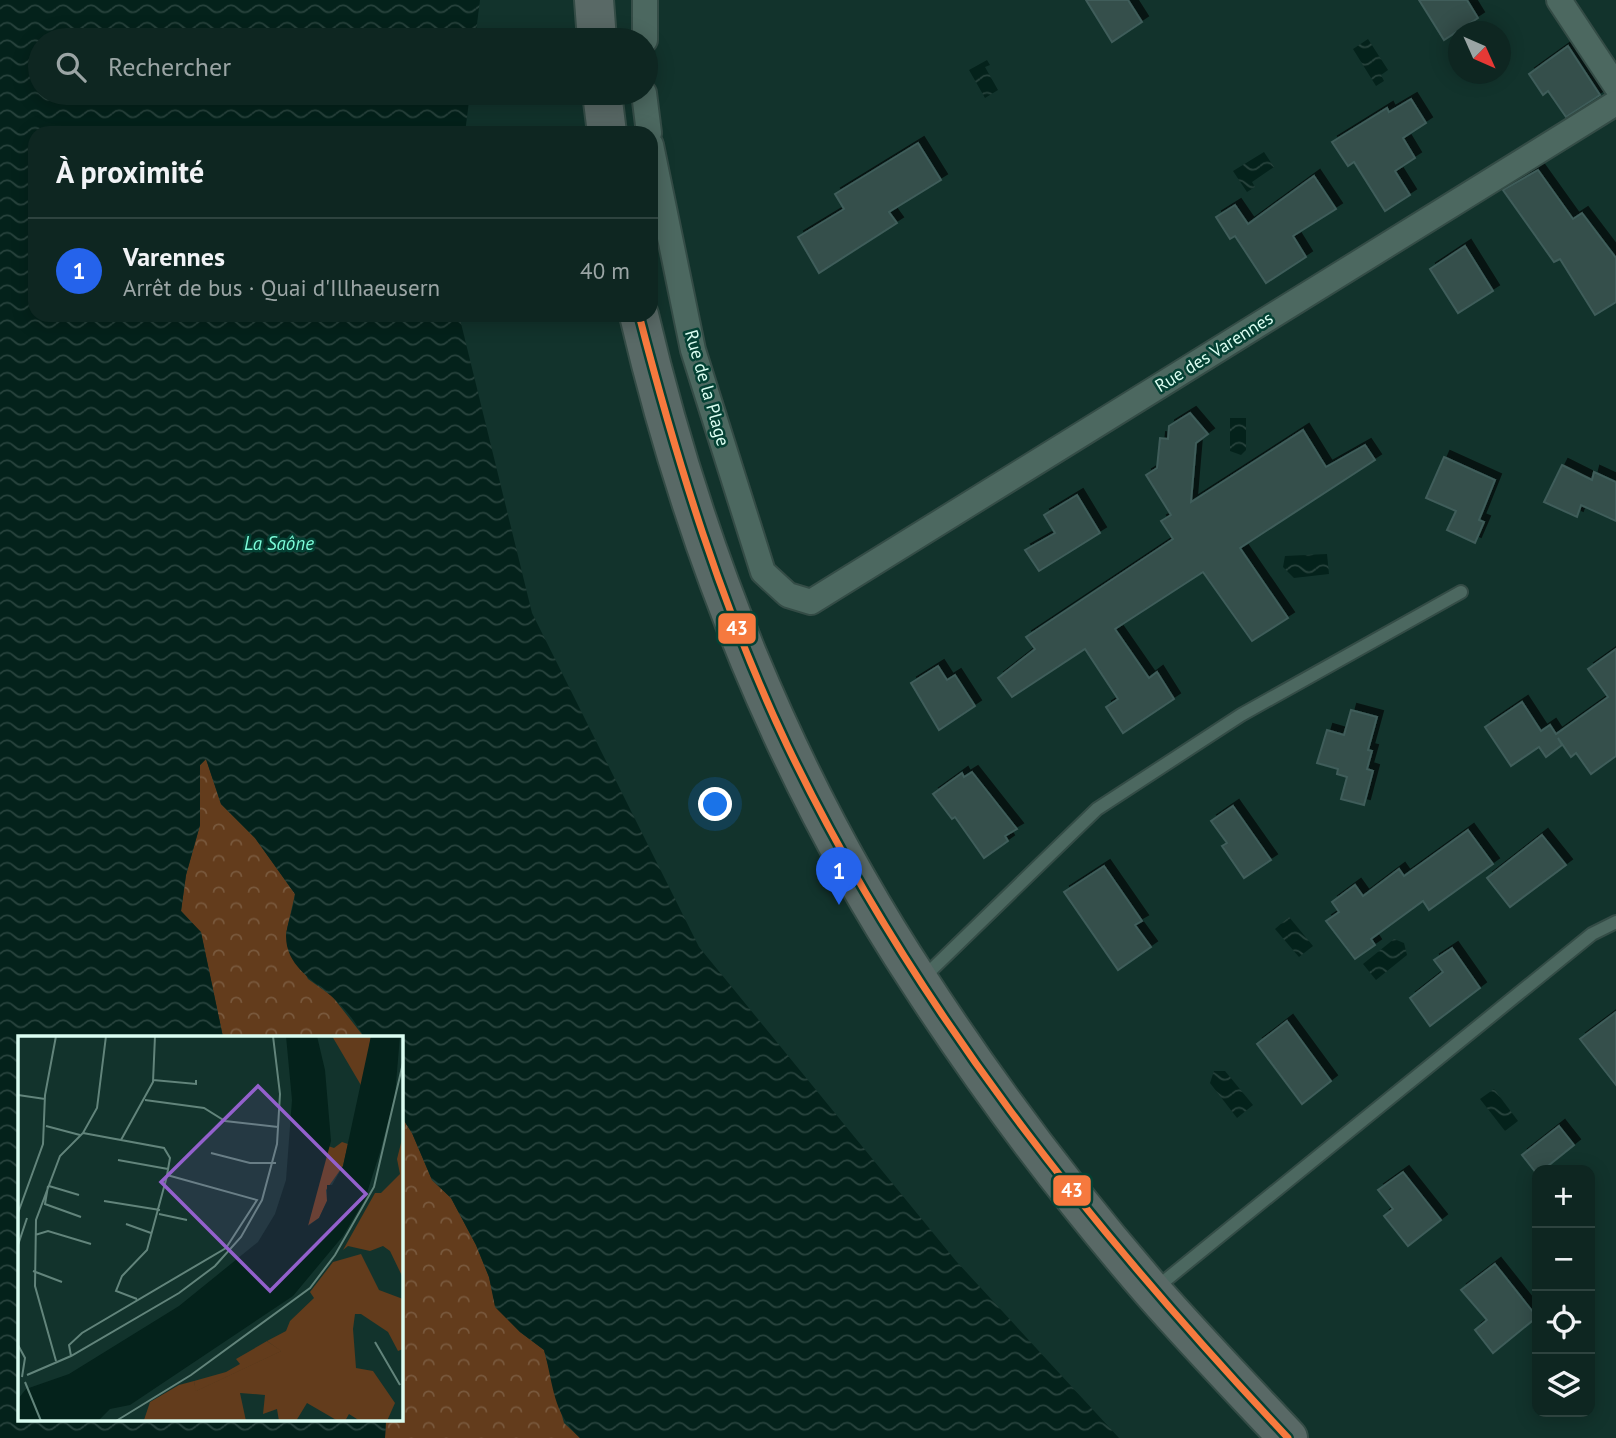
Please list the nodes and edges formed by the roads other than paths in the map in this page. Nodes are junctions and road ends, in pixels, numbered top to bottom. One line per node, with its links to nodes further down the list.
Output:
1 (594, 0): 4 (main road)
2 (645, 0): 5 (street)
3 (1559, 0): 6 (street)
4 (596, 28)
5 (645, 28)
6 (1616, 86)
7 (1616, 103): 15 (street, Rue des Varennes)
8 (604, 105): 10 (main road)
9 (646, 105): 11 (street)
10 (606, 126)
11 (648, 126)
12 (658, 179): 15 (street, Rue de la Plage)
13 (641, 322): 17 (main road)
14 (1461, 592): 17 (lane)
15 (811, 602)
16 (1616, 922): 18 (lane)
17 (913, 988): 18 (main road)
18 (1146, 1297): 19 (main road)
19 (1288, 1438)

